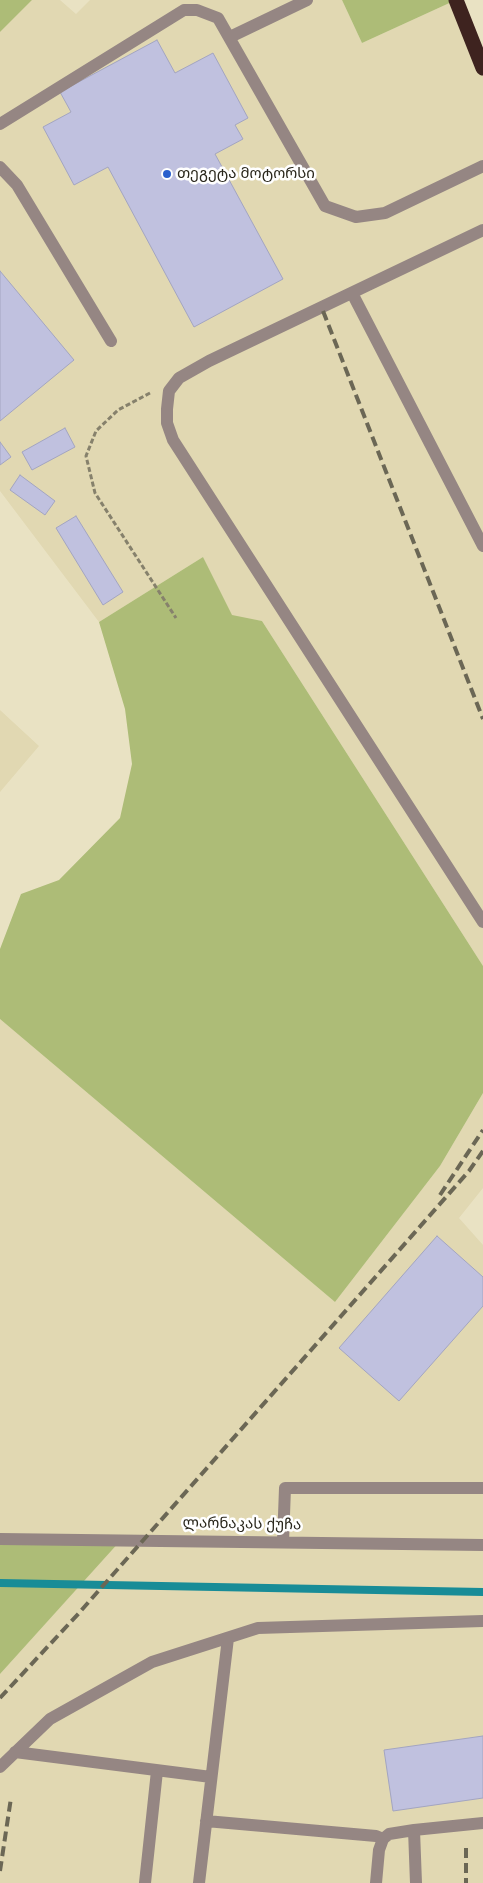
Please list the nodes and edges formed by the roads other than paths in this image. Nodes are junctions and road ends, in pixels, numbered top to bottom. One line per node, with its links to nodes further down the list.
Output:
1 (307, 0): 4 (lane)
2 (456, 0): 5 (highway)
3 (193, 5): 4 (lane); 6 (lane)
4 (230, 36): 7 (lane)
5 (483, 68)
6 (0, 124)
7 (483, 166)
8 (0, 167): 11 (lane)
9 (483, 230): 10 (lane)
10 (352, 293): 12 (lane); 13 (lane)
11 (111, 341)
12 (483, 546)
13 (483, 922)
14 (483, 1488): 16 (lane)
15 (0, 1538): 16 (lane, ლარნაკას ქუჩა)
16 (283, 1542): 17 (lane, ლარნაკას ქუჩა)
17 (483, 1545)
18 (483, 1621): 19 (lane)
19 (228, 1638): 20 (lane); 23 (lane)
20 (15, 1752): 21 (lane); 22 (lane)
21 (0, 1767)
22 (157, 1770): 23 (lane); 28 (lane)
23 (211, 1777): 24 (lane)
24 (206, 1821): 27 (lane); 29 (lane)
25 (483, 1823): 26 (lane)
26 (414, 1830): 27 (lane); 31 (lane)
27 (383, 1839): 30 (lane)
28 (145, 1883)
29 (199, 1883)
30 (376, 1883)
31 (416, 1883)

